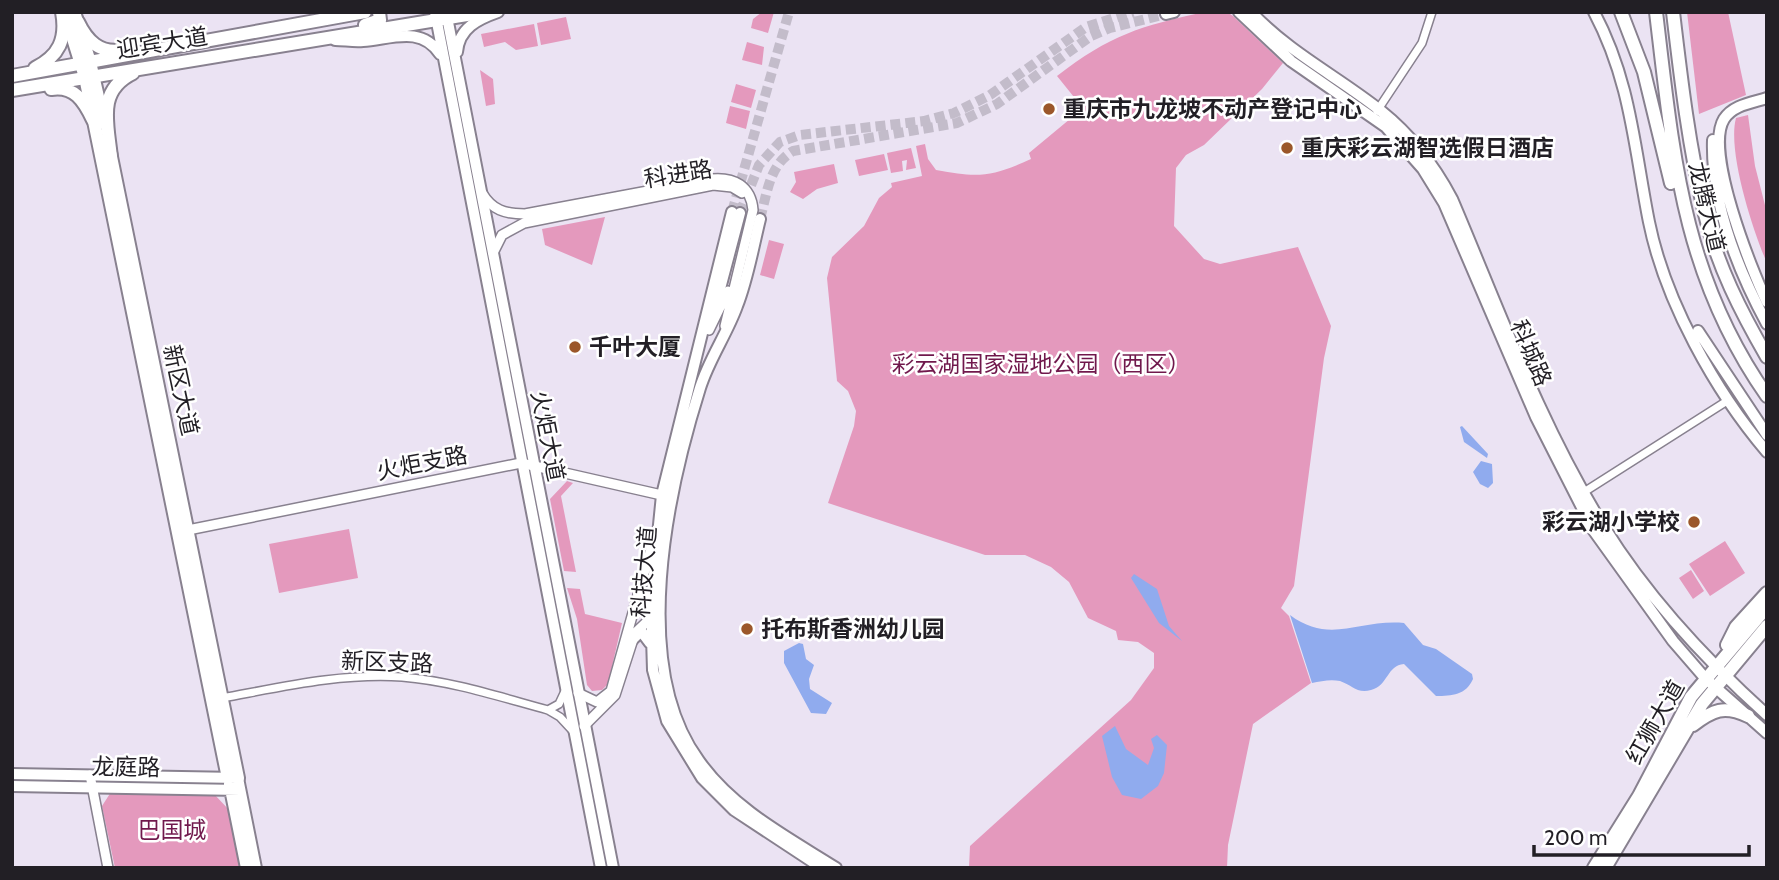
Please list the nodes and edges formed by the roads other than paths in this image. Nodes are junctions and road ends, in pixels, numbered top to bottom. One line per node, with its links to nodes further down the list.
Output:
1 (63, 12): 18 (main road, 新区大道); 22 (main road)
2 (365, 12): 17 (main road, 迎宾大道)
3 (379, 12): 16 (main road)
4 (485, 12): 14 (main road, 迎宾大道)
5 (498, 12): 21 (main road)
6 (1239, 12): 28 (main road, 科城路)
7 (1251, 12): 28 (main road, 科城路)
8 (1432, 12): 28 (street)
9 (1594, 12): 36 (main road)
10 (1619, 12): 37 (main road)
11 (1656, 12): 37 (main road, 龙腾大道)
12 (1673, 12): 19 (main road, 龙腾大道)
13 (1679, 12): 19 (main road)
14 (441, 15): 16 (main road, 迎宾大道); 21 (main road, 火炬大道)
15 (76, 17): 17 (main road); 18 (main road, 新区大道)
16 (318, 39): 20 (main road, 迎宾大道); 21 (main road)
17 (157, 50): 18 (main road, 迎宾大道)
18 (86, 63): 22 (main road, 迎宾大道); 23 (main road, 新区大道)
19 (1679, 64): 42 (main road, 龙腾大道)
20 (143, 68): 23 (main road, 迎宾大道); 30 (main road)
21 (451, 70): 31 (main road, 火炬大道); 48 (main road, 火炬大道)
22 (18, 75)
23 (89, 76): 24 (main road, 迎宾大道); 29 (main road, 新区大道); 30 (main road, 新区大道)
24 (12, 90)
25 (12, 95): 29 (main road)
26 (1767, 98): 27 (main road)
27 (1734, 108): 38 (main road); 39 (main road)
28 (1376, 113): 49 (main road, 科城路); 62 (main road, 科城路)
29 (93, 120): 52 (main road, 新区大道)
30 (111, 158): 52 (main road, 新区大道)
31 (479, 190): 32 (street); 35 (main road, 火炬大道)
32 (525, 214): 34 (street); 41 (street)
33 (760, 219): 41 (main road, 科技大道)
34 (519, 224): 35 (street); 40 (street, 科进路)
35 (492, 254): 48 (main road, 火炬大道)
36 (1663, 271): 45 (main road); 46 (main road)
37 (1702, 274): 44 (main road, 龙腾大道)
38 (1767, 302)
39 (1767, 324)
40 (709, 330): 43 (main road); 43 (main road, 科技大道)
41 (722, 338): 50 (main road, 科技大道)
42 (1767, 357)
43 (688, 396): 50 (main road, 科技大道)
44 (1767, 396)
45 (1727, 401): 47 (main road); 49 (street)
46 (1767, 435)
47 (1767, 452)
48 (526, 464): 50 (street, 火炬支路); 52 (street, 火炬支路); 63 (main road, 火炬大道); 64 (main road, 火炬大道)
49 (1584, 492): 61 (main road, 科城路)
50 (667, 497): 51 (main road, 科技大道); 54 (main road, 科技大道)
51 (659, 523): 56 (main road, 科技大道); 64 (street)
52 (183, 531): 65 (main road, 新区大道); 74 (main road, 新区大道)
53 (1767, 593): 61 (main road)
54 (660, 604): 56 (street); 83 (main road, 科技大道)
55 (1767, 607): 61 (main road, 红狮大道)
56 (651, 617): 59 (street); 60 (main road, 科技大道)
57 (1767, 625): 61 (main road, 红狮大道)
58 (1767, 636): 61 (main road)
59 (632, 640): 60 (main road); 69 (street)
60 (651, 648): 82 (main road, 科技大道)
61 (1723, 667): 62 (main road, 红狮大道); 67 (main road, 科城路)
62 (1710, 682): 68 (main road, 科城路); 70 (main road, 红狮大道); 84 (main road, 红狮大道)
63 (566, 688): 66 (street); 69 (main road, 火炬大道)
64 (578, 693): 69 (main road, 火炬大道)
65 (222, 698): 66 (street, 新区支路); 74 (main road, 新区大道)
66 (548, 710): 69 (street)
67 (1767, 715)
68 (1748, 716): 70 (main road); 71 (main road, 科城路)
69 (579, 729): 80 (main road, 火炬大道); 81 (main road, 火炬大道)
70 (1687, 730): 85 (main road, 红狮大道)
71 (1767, 733)
72 (12, 774): 73 (main road, 龙庭路)
73 (90, 775): 74 (main road, 龙庭路); 76 (street)
74 (234, 784): 76 (main road, 龙庭路); 78 (main road); 79 (main road)
75 (12, 786): 76 (main road, 龙庭路)
76 (92, 788): 77 (street)
77 (108, 868)
78 (246, 868)
79 (256, 868)
80 (601, 868)
81 (613, 868)
82 (821, 868)
83 (836, 868)
84 (1594, 868)
85 (1605, 868)

